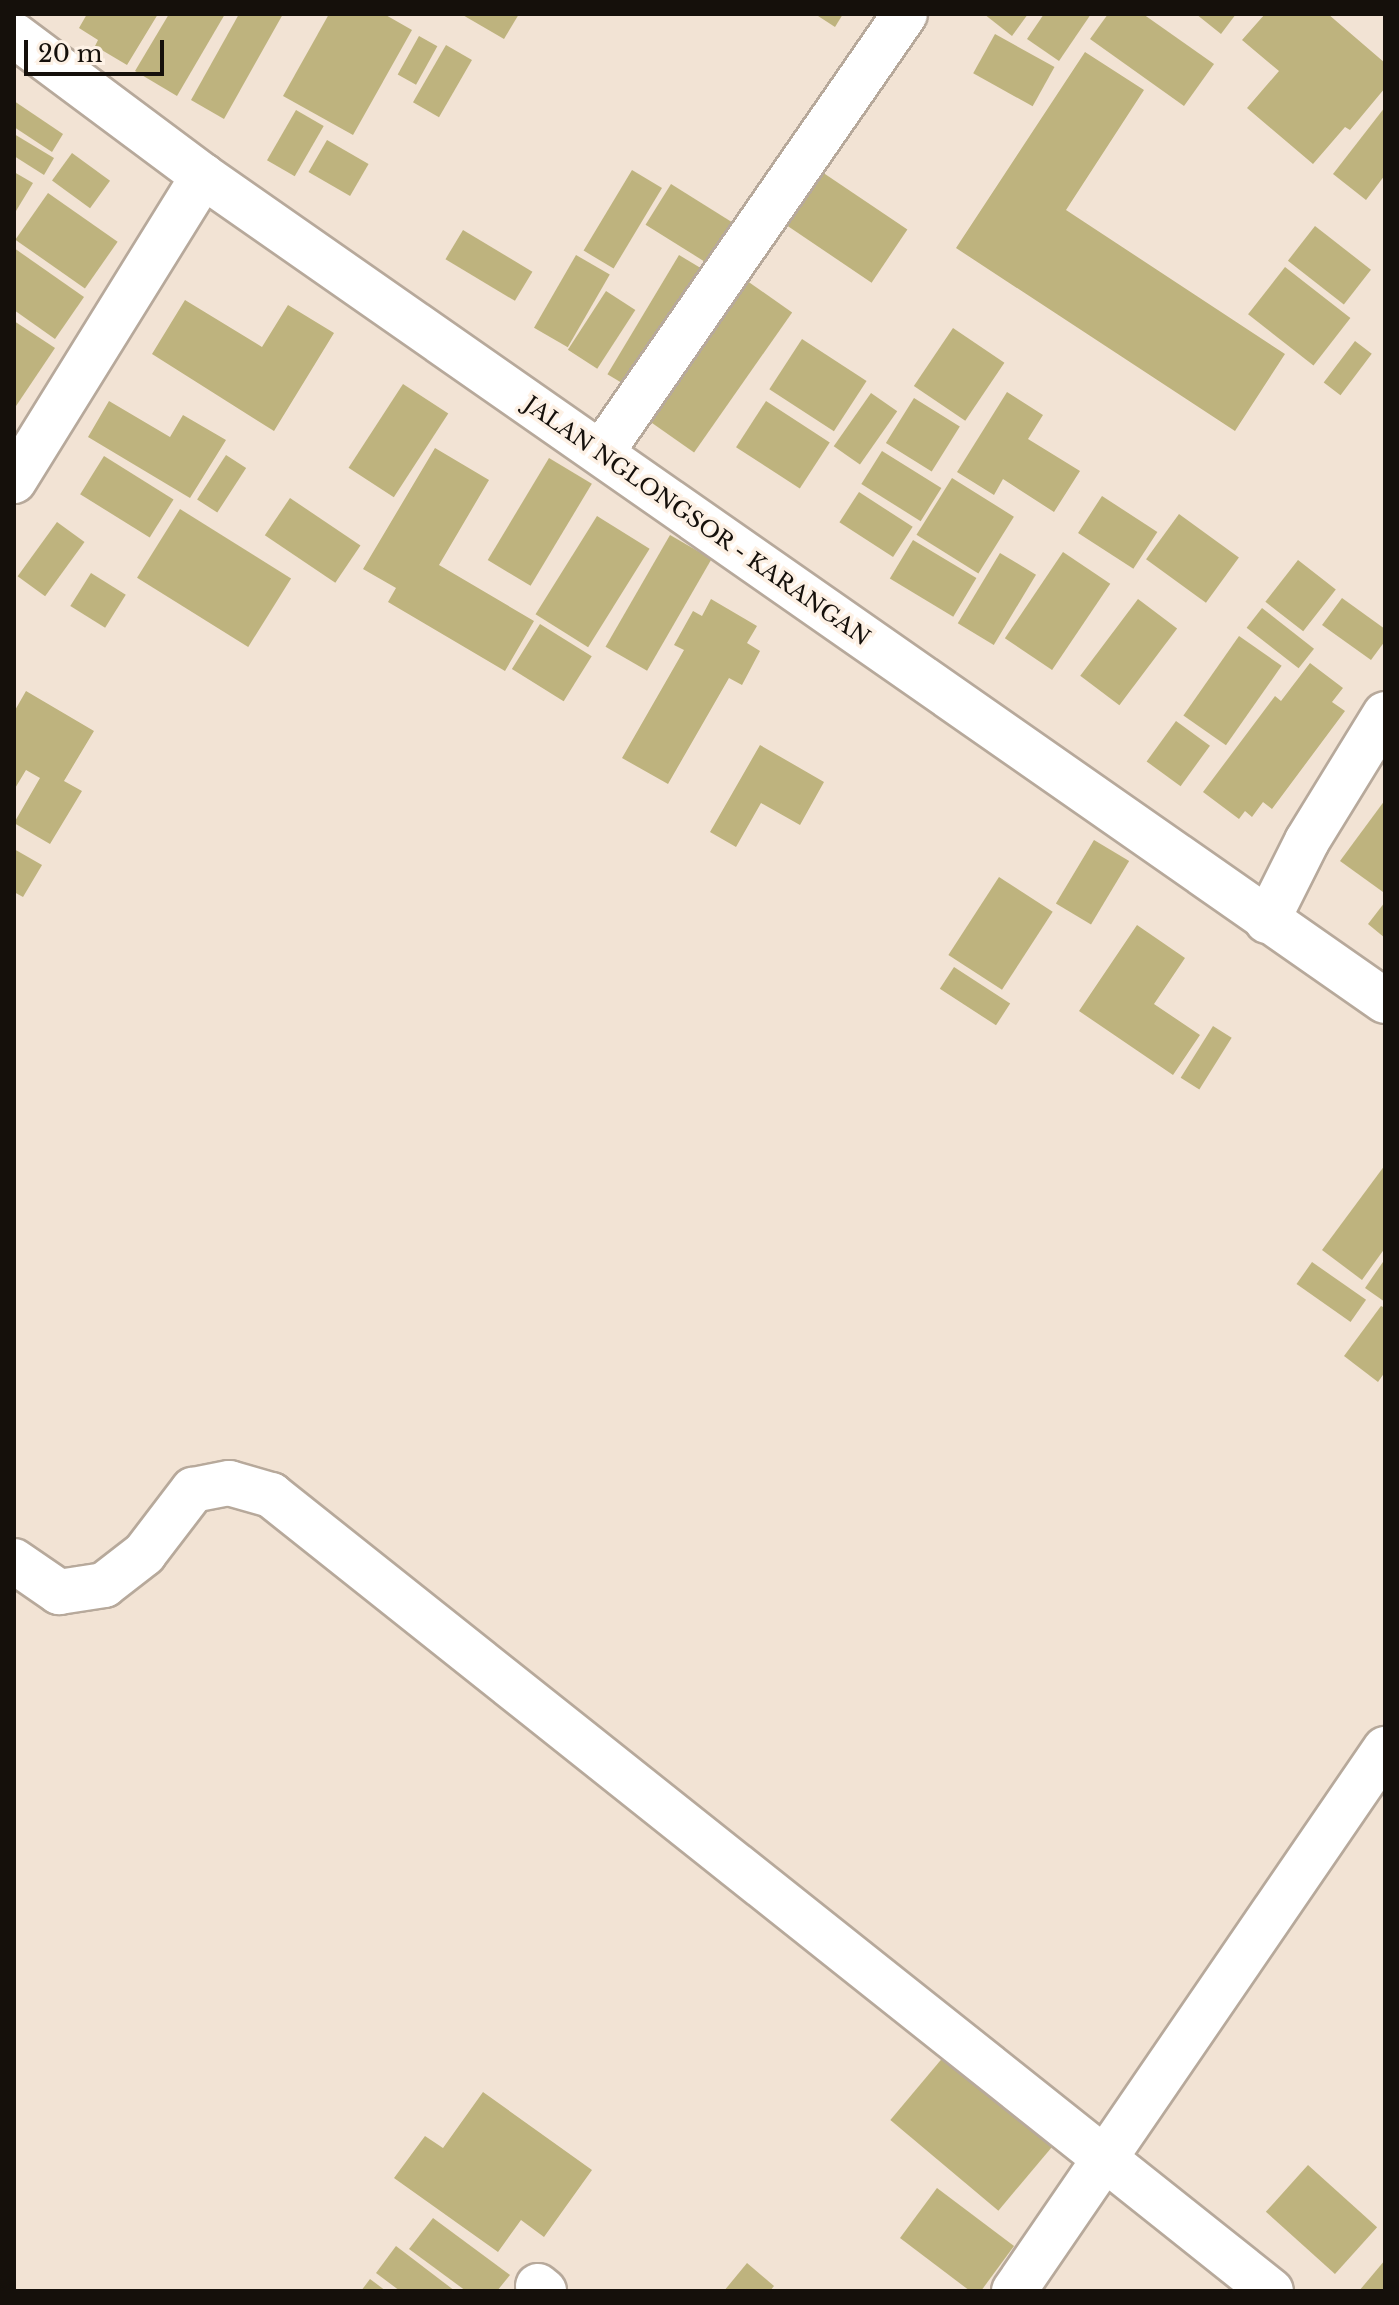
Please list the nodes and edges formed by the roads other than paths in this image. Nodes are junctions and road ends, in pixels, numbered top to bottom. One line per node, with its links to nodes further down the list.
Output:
1 (905, 14): 4 (main road)
2 (14, 35): 3 (main road, JALAN NGLONGSOR - KARANGAN)
3 (203, 176): 4 (main road, JALAN NGLONGSOR - KARANGAN); 5 (main road)
4 (601, 453): 7 (main road, JALAN NGLONGSOR - KARANGAN)
5 (14, 481)
6 (1385, 714): 7 (main road)
7 (1267, 921): 8 (main road, JALAN NGLONGSOR - KARANGAN)
8 (1385, 1001)
9 (14, 1561): 11 (main road)
10 (1385, 1749): 11 (main road)
11 (1107, 2158): 12 (main road); 13 (main road)
12 (1014, 2291)
13 (1271, 2291)

